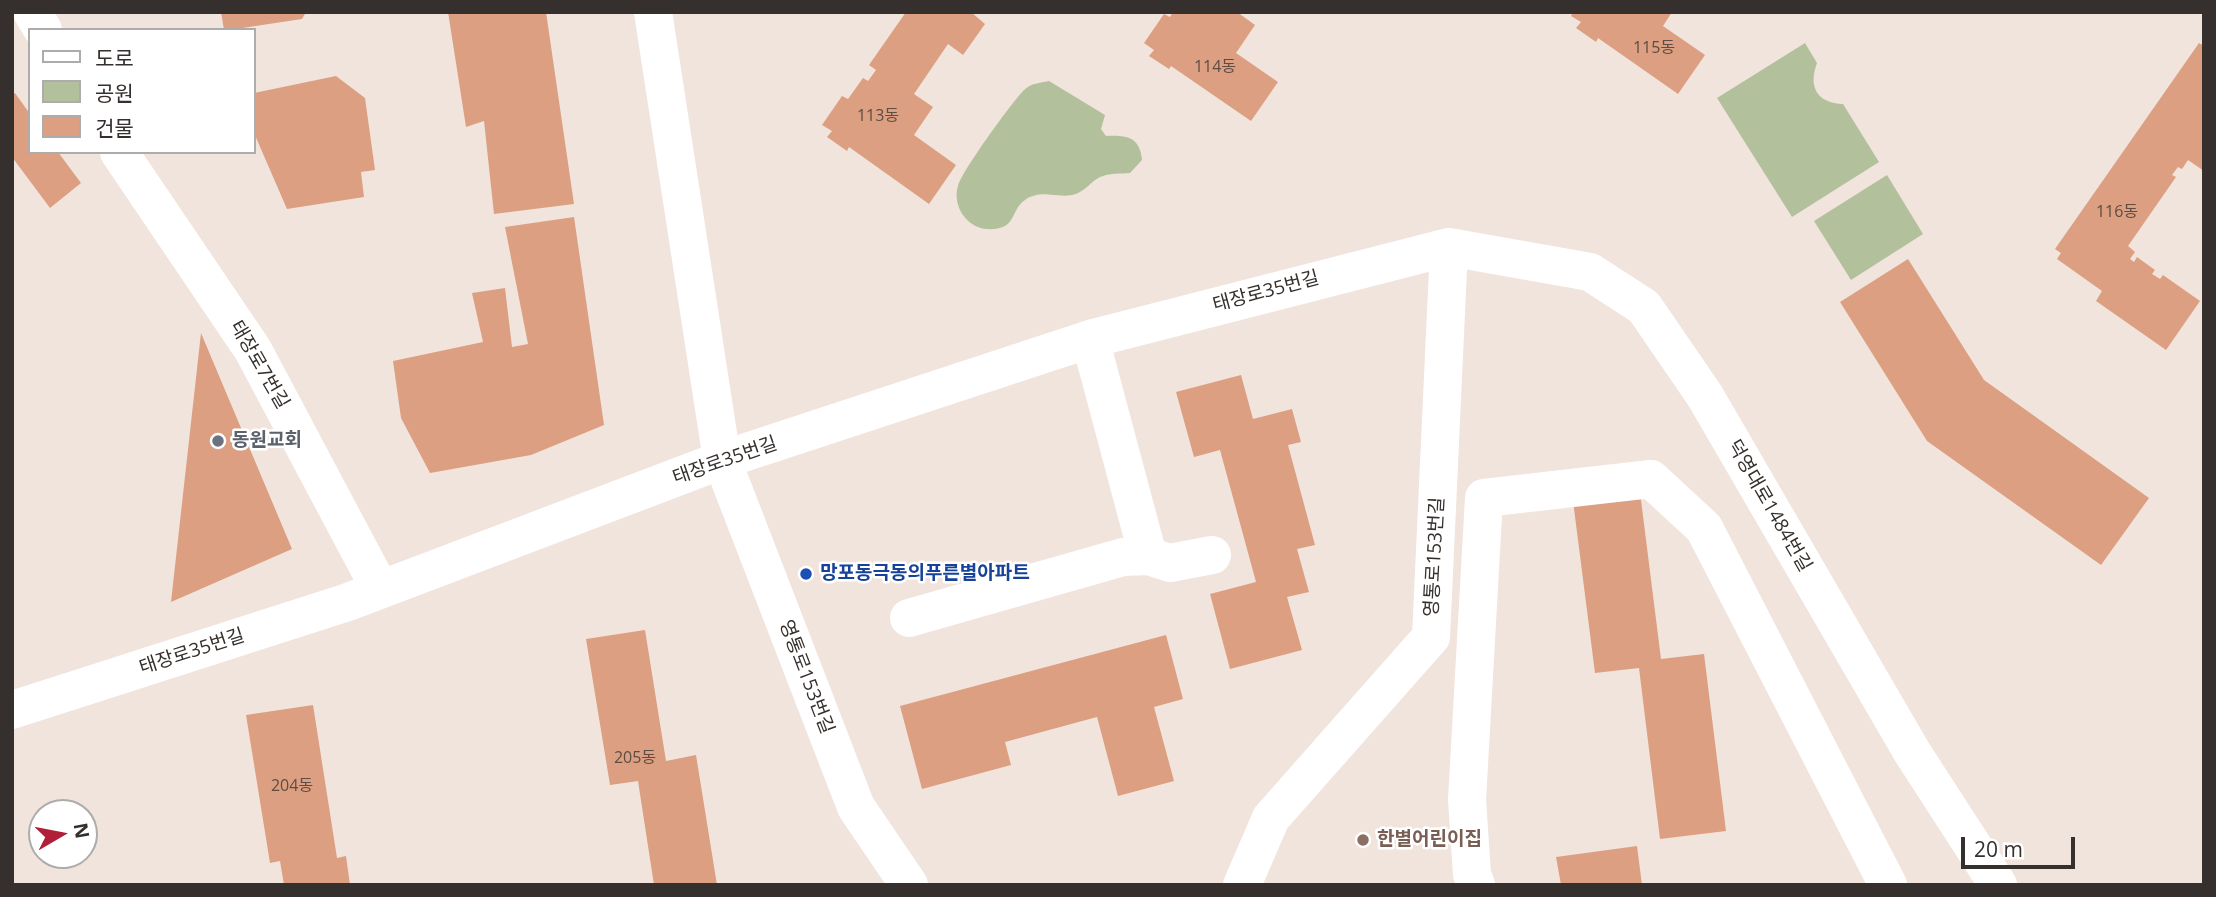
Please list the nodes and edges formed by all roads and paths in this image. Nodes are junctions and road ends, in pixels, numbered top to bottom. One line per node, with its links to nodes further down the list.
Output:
1 (32, 12): 3 (street)
2 (653, 12): 7 (street, 영통로153번길)
3 (42, 28)
4 (121, 154): 10 (street, 태장로7번길)
5 (1449, 247): 6 (street, 태장로35번길); 14 (street, 영통로153번길); 17 (street, 덕영대로1484번길)
6 (1090, 339): 7 (street, 태장로35번길); 9 (street)
7 (722, 460): 10 (street, 태장로35번길); 13 (street, 영통로153번길)
8 (1212, 555): 9 (street)
9 (1148, 556): 11 (street)
10 (380, 589): 12 (street, 태장로35번길)
11 (909, 618)
12 (12, 710)
13 (909, 885)
14 (1242, 885)
15 (1476, 885): 16 (street)
16 (1888, 885)
17 (1998, 885)

